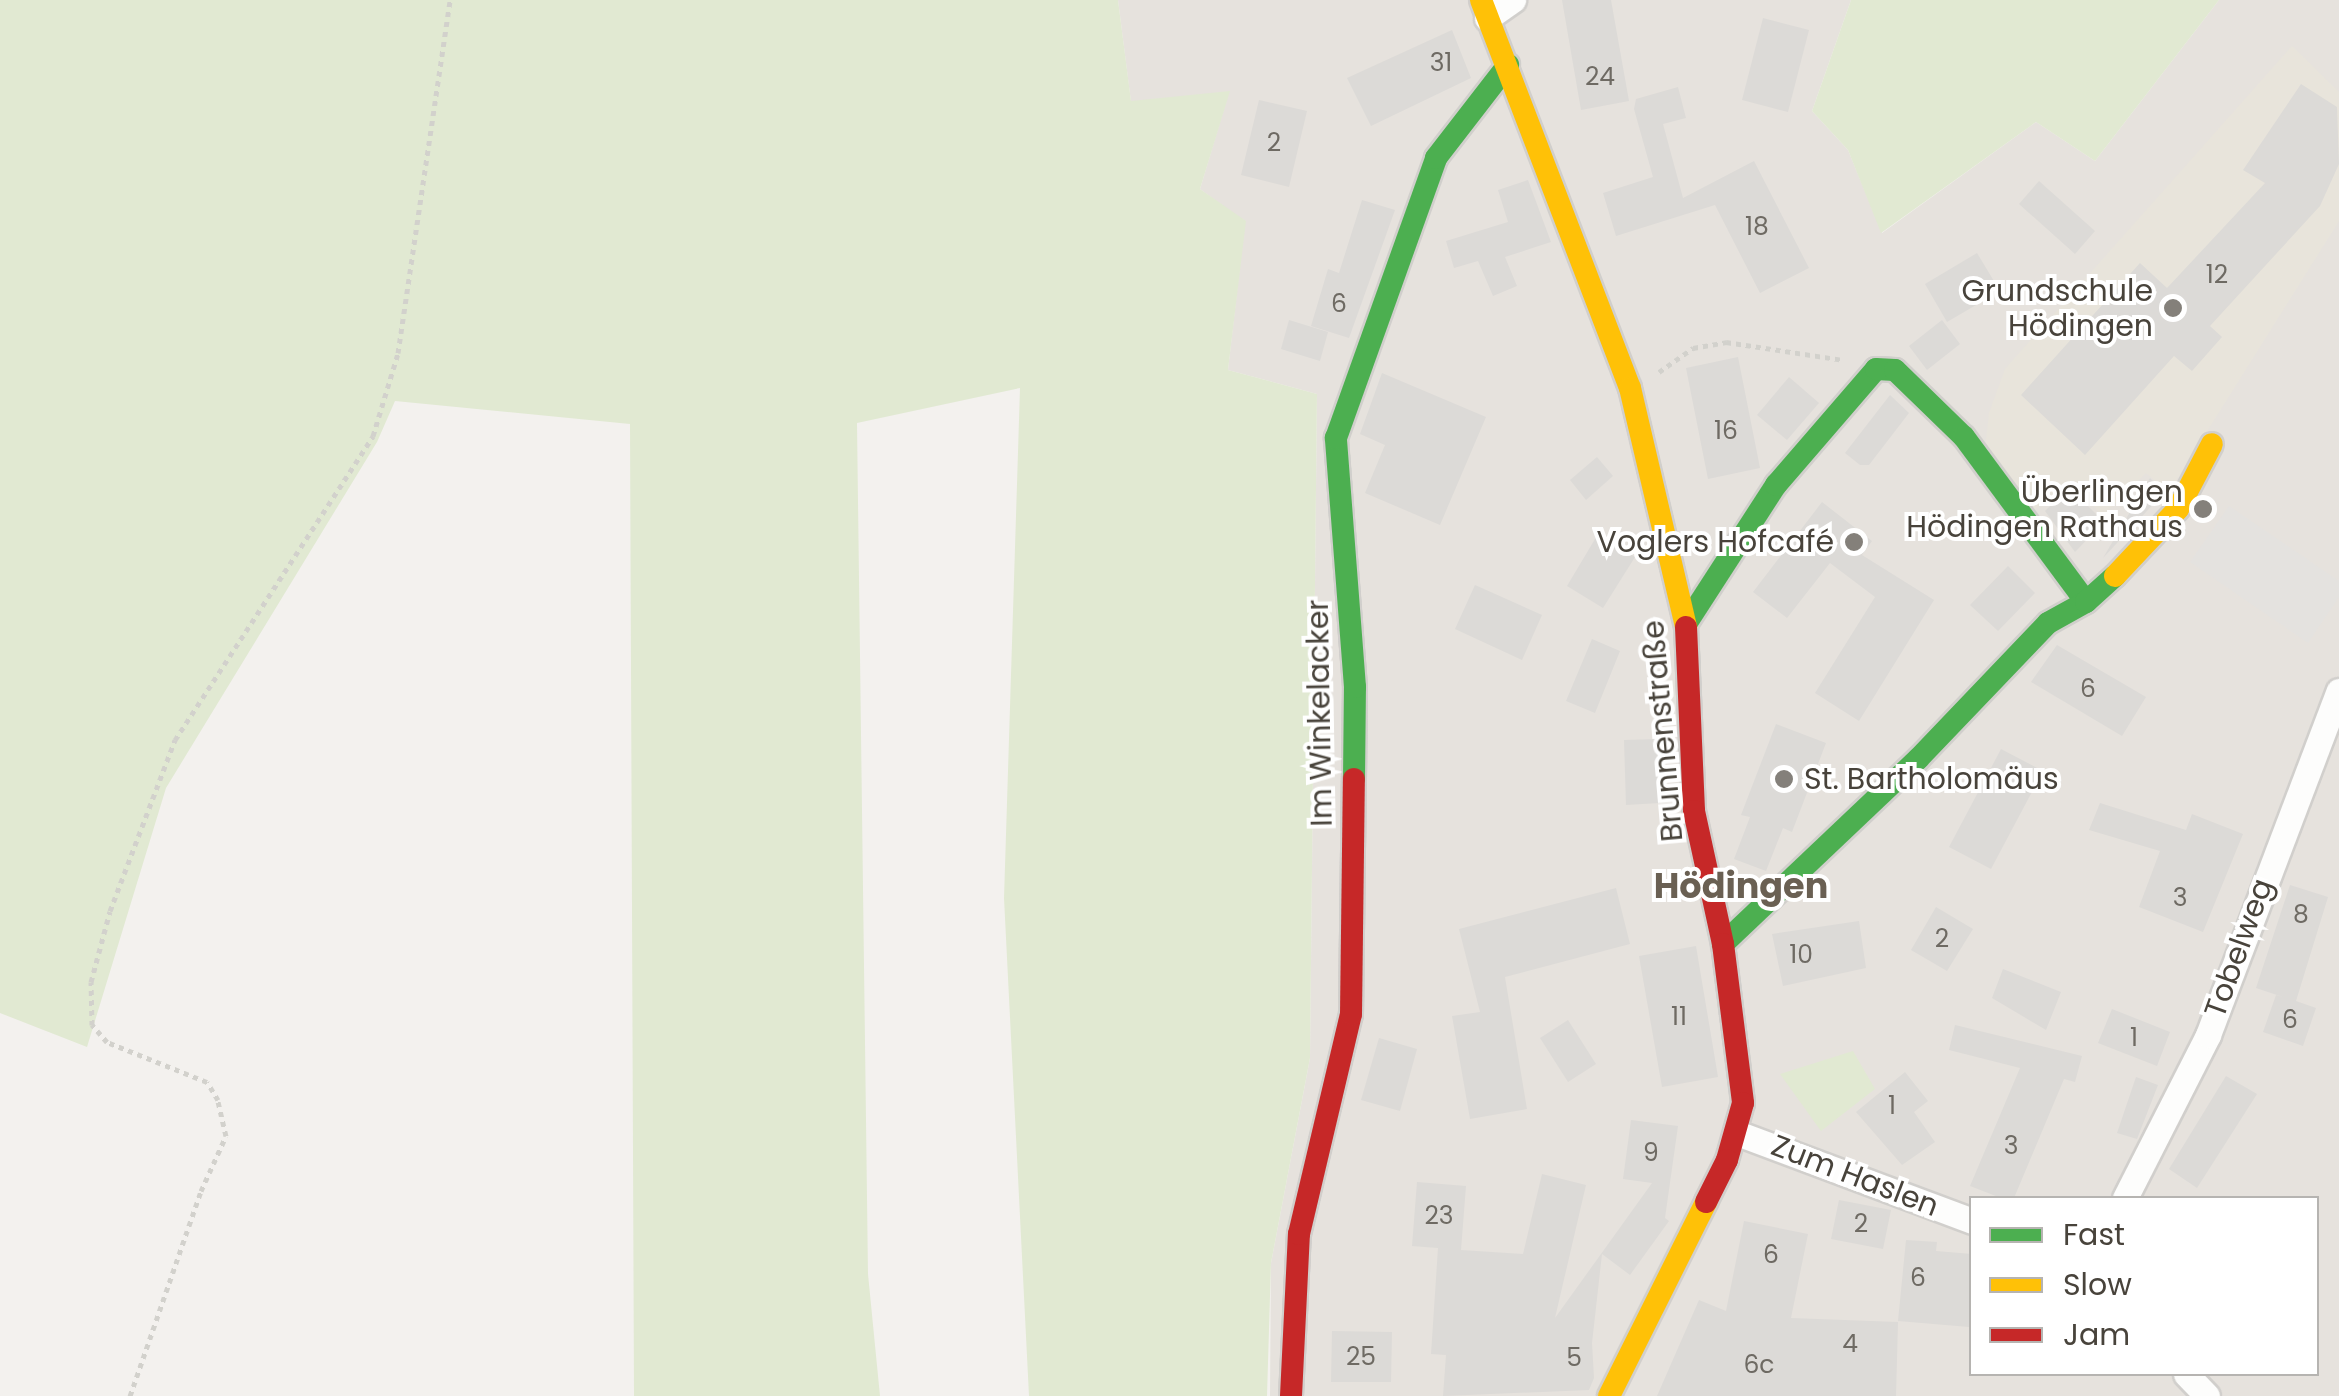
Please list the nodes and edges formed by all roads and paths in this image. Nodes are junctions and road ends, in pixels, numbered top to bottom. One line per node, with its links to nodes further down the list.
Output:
1 (450, 0): 16 (path)
2 (1513, 0): 3 (street)
3 (1484, 9): 4 (street, Brunnenstraße)
4 (1508, 65): 6 (street, Brunnenstraße); 17 (street, Im Winkelacker)
5 (1876, 369): 6 (path); 8 (street); 9 (street)
6 (1630, 388): 9 (street, Brunnenstraße)
7 (2212, 444): 8 (street)
8 (2086, 602): 11 (street)
9 (1686, 624): 11 (street, Brunnenstraße)
10 (2339, 691): 13 (street, Tobelweg)
11 (1723, 944): 12 (street, Brunnenstraße)
12 (1737, 1133): 14 (street, Zum Haslen); 18 (street, Brunnenstraße)
13 (2126, 1196)
14 (1969, 1219)
15 (2188, 1376): 19 (street)
16 (130, 1396)
17 (1290, 1396)
18 (1609, 1396)
19 (2206, 1396)

